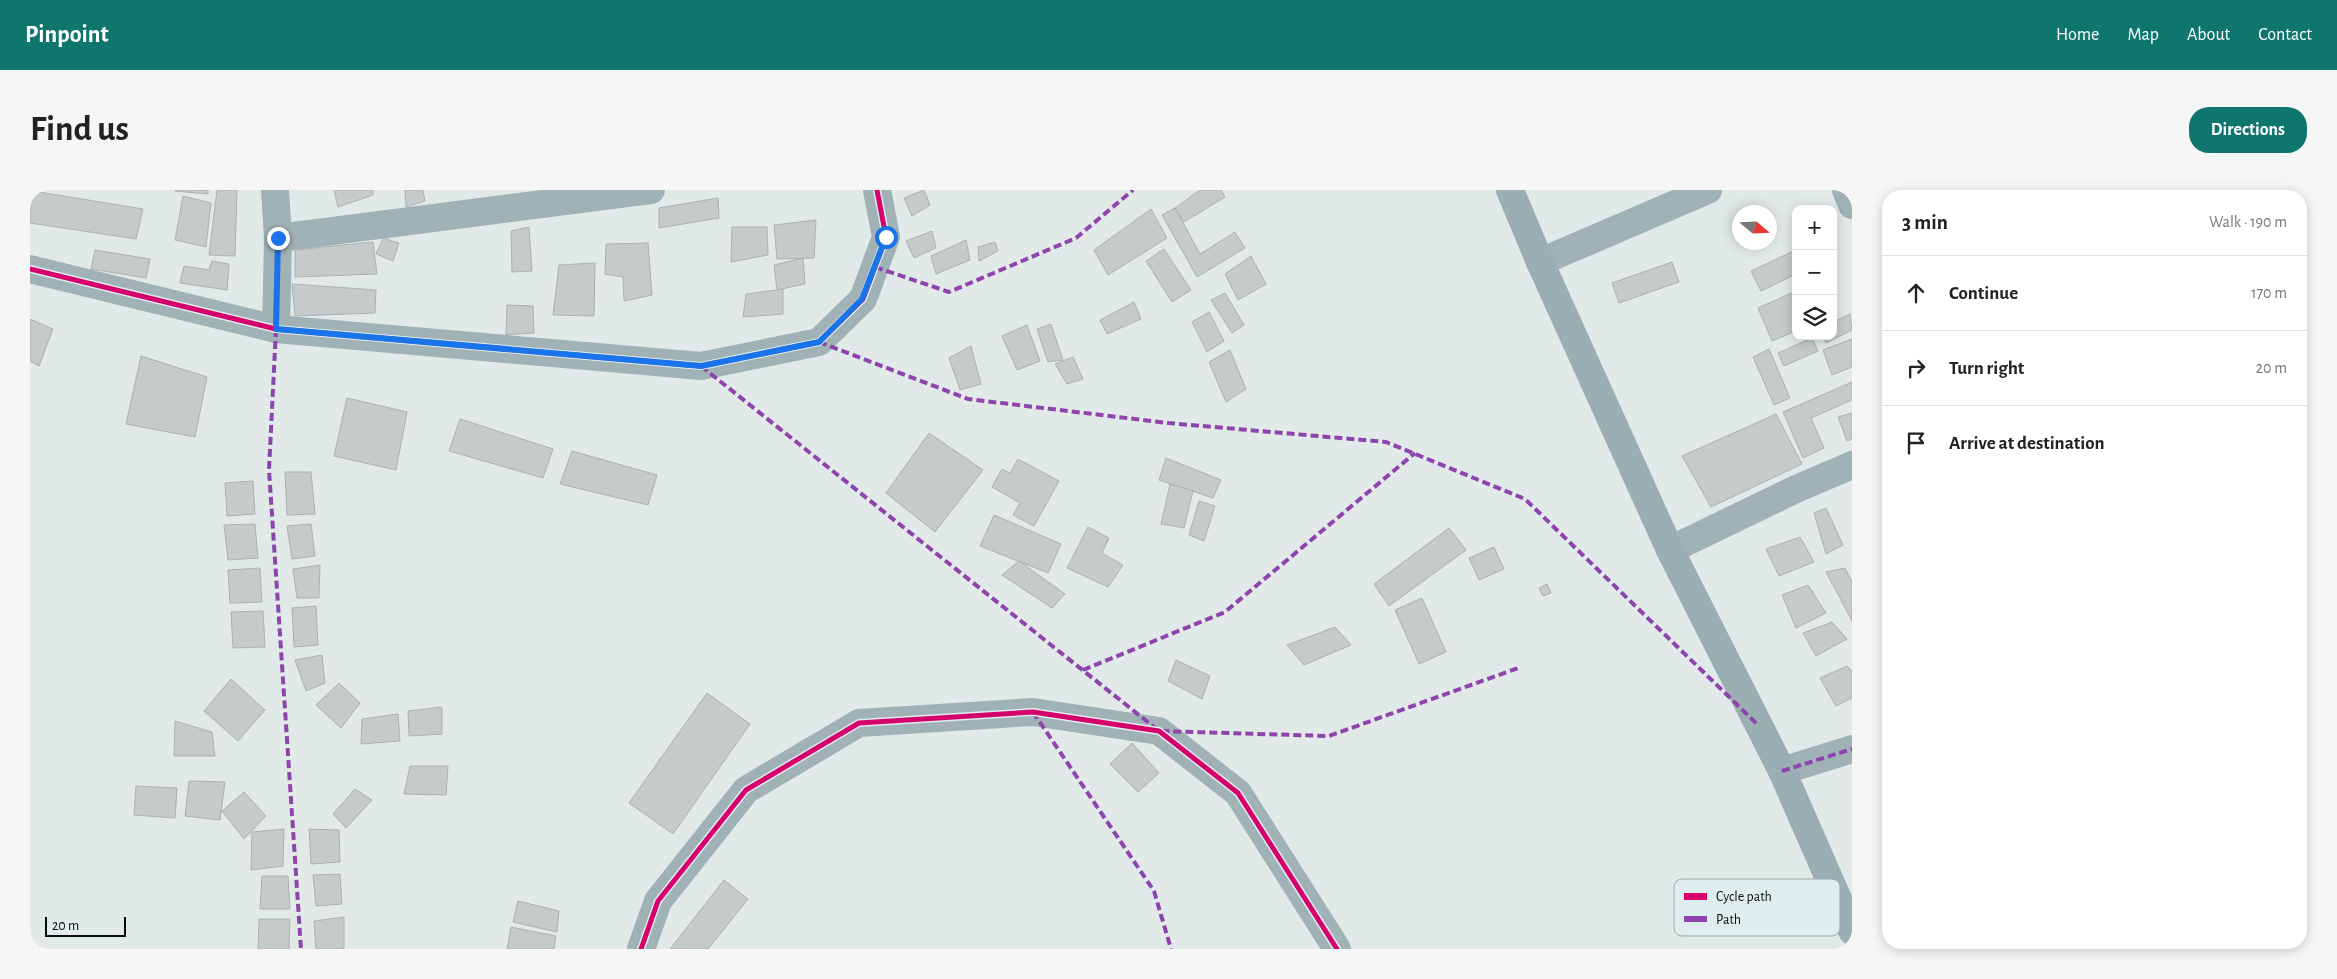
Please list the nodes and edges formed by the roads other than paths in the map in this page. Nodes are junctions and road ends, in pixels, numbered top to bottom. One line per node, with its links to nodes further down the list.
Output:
1 (275, 190): 8 (street)
2 (651, 190): 8 (street)
3 (877, 190): 11 (street)
4 (1510, 190): 9 (street)
5 (1708, 190): 9 (street)
6 (1846, 190): 7 (street)
7 (1852, 205)
8 (278, 238): 11 (street)
9 (1540, 262): 13 (street)
10 (30, 269): 11 (street)
11 (276, 329)
12 (1852, 465): 13 (street)
13 (1670, 550): 15 (street)
14 (1852, 749): 15 (street)
15 (1782, 771): 16 (street)
16 (1830, 879)
17 (1840, 903): 18 (street)
18 (1852, 930)
19 (641, 949): 20 (street)
20 (1337, 949)

